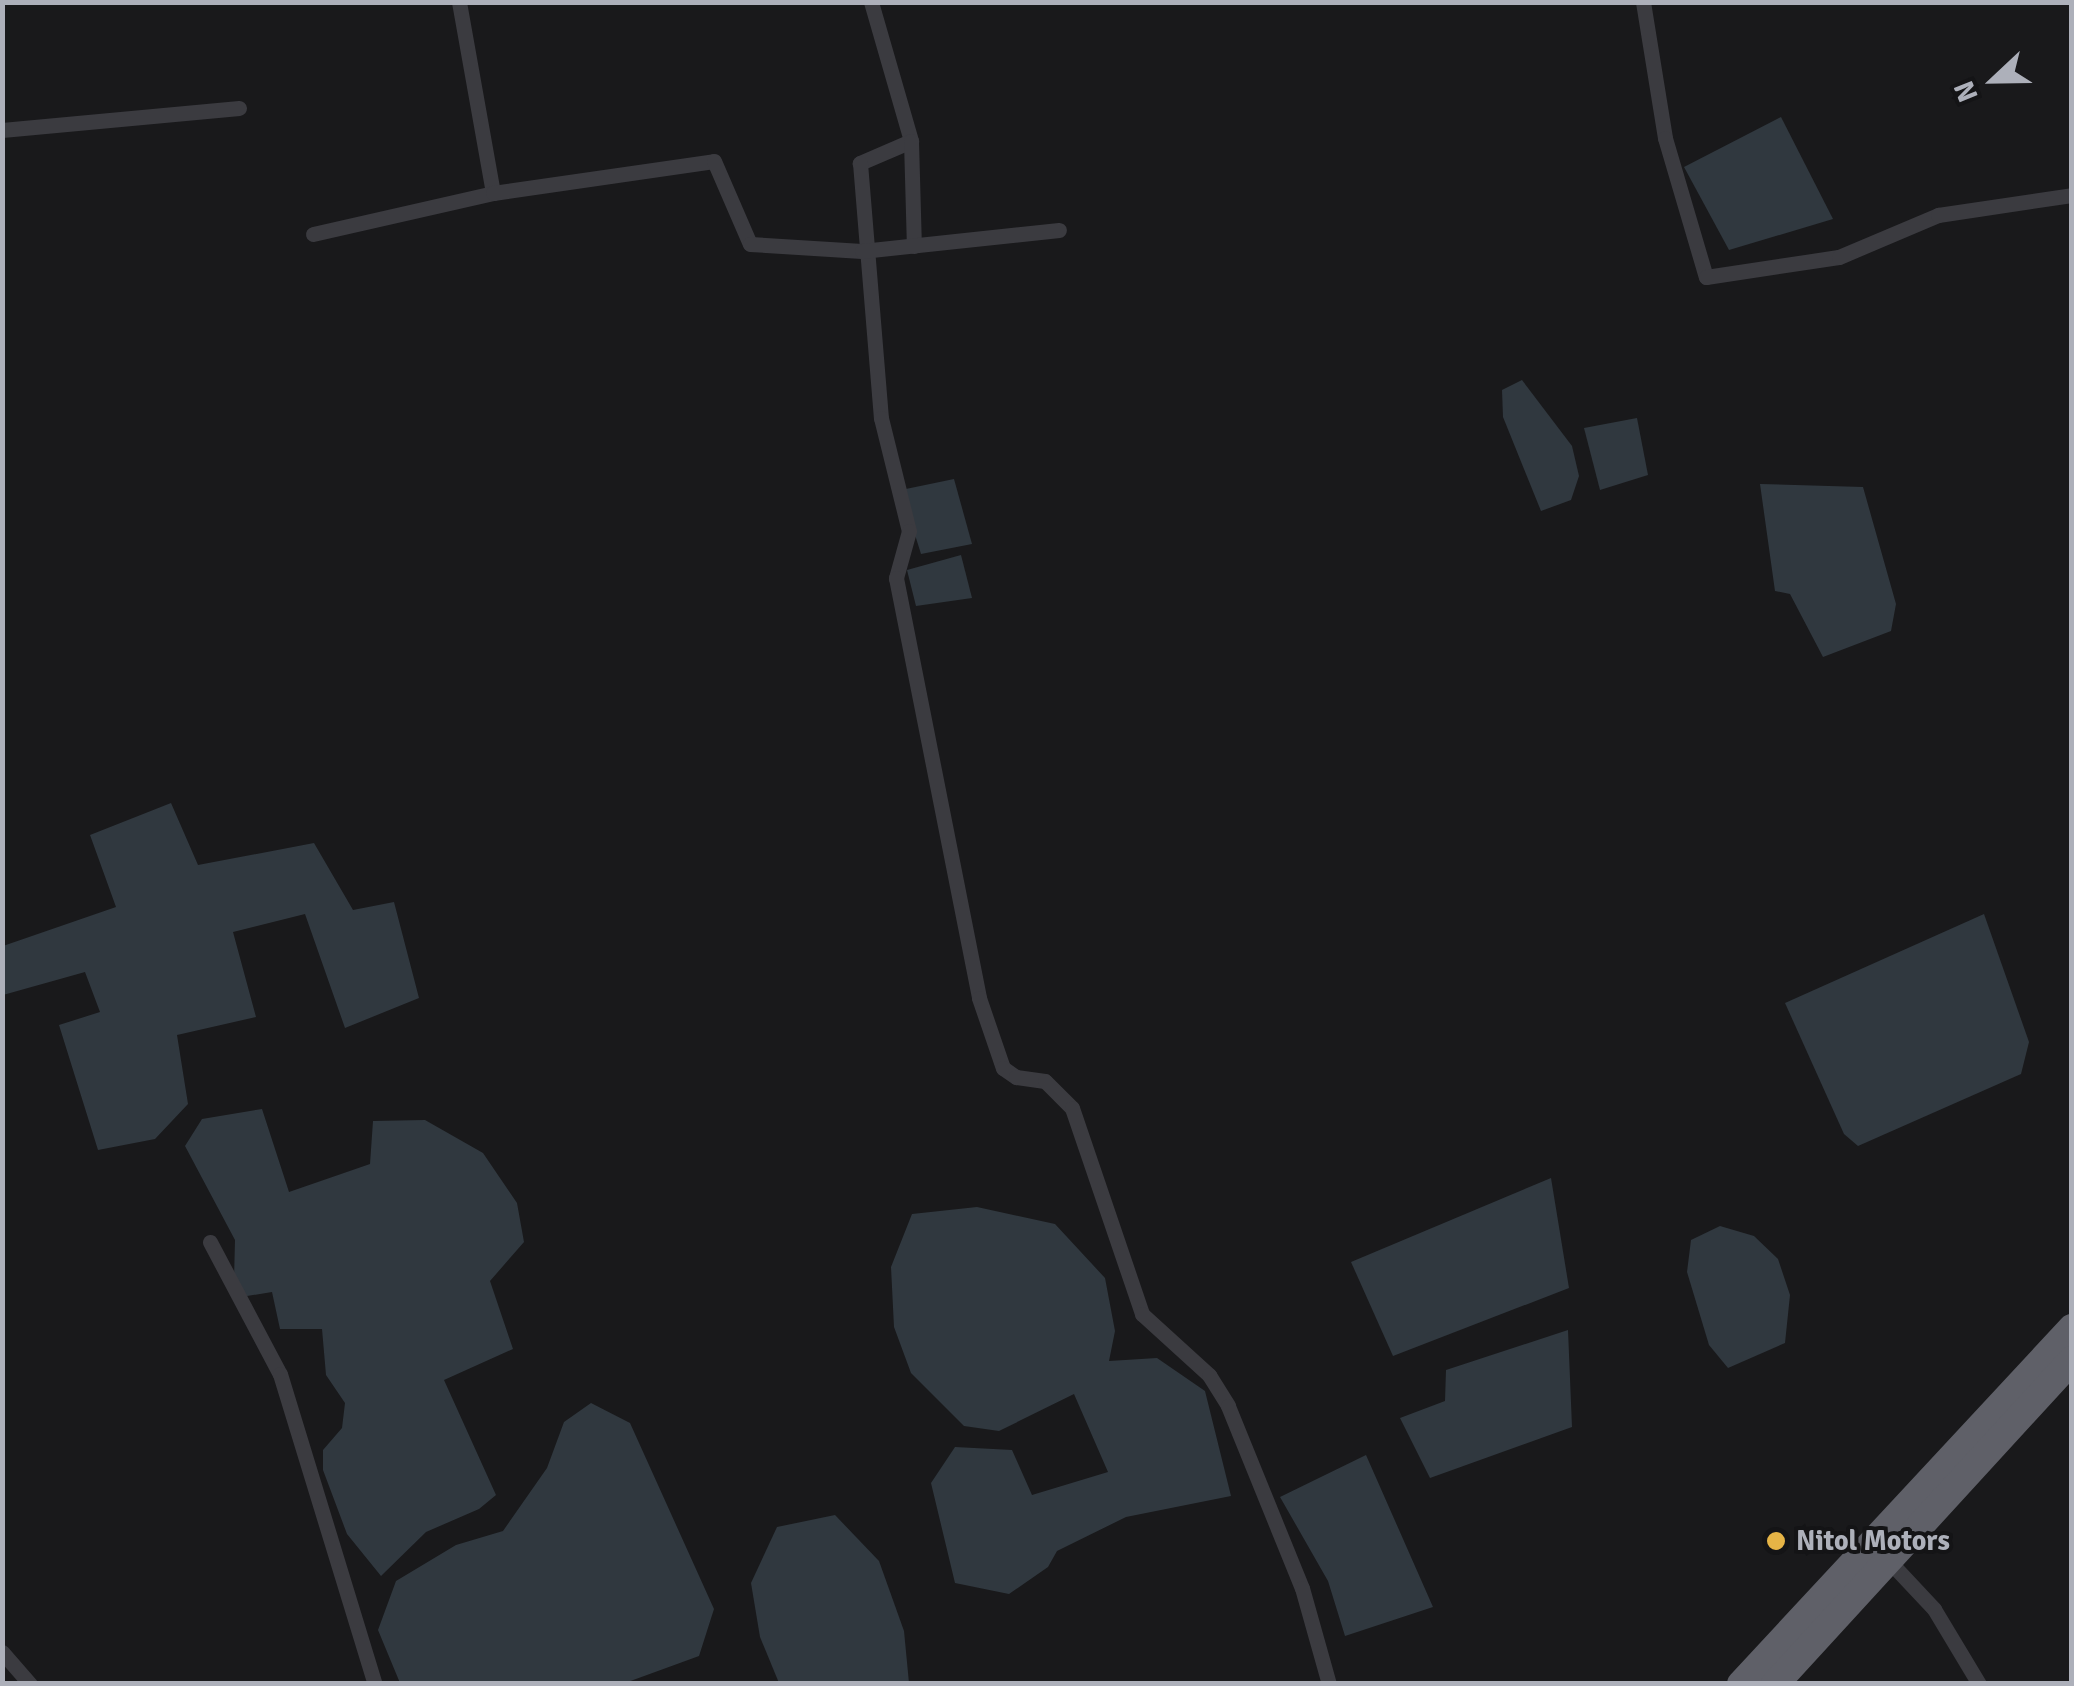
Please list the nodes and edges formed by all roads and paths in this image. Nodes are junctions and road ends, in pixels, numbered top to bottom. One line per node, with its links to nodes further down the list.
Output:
1 (459, 2): 7 (street)
2 (872, 2): 6 (street)
3 (1644, 2): 8 (street)
4 (240, 108): 5 (street)
5 (2, 130)
6 (911, 141): 11 (street); 12 (street)
7 (494, 192): 10 (street); 12 (street)
8 (2072, 195)
9 (1059, 230): 11 (street)
10 (314, 234)
11 (914, 246): 12 (street)
12 (862, 251): 20 (street)
13 (210, 1242): 19 (street)
14 (2072, 1328): 21 (highway)
15 (2072, 1360): 16 (highway)
16 (1889, 1561): 22 (highway); 23 (street)
17 (2, 1652): 18 (street)
18 (30, 1684)
19 (375, 1684)
20 (1329, 1684)
21 (1741, 1684)
22 (1775, 1684)
23 (1979, 1684)

